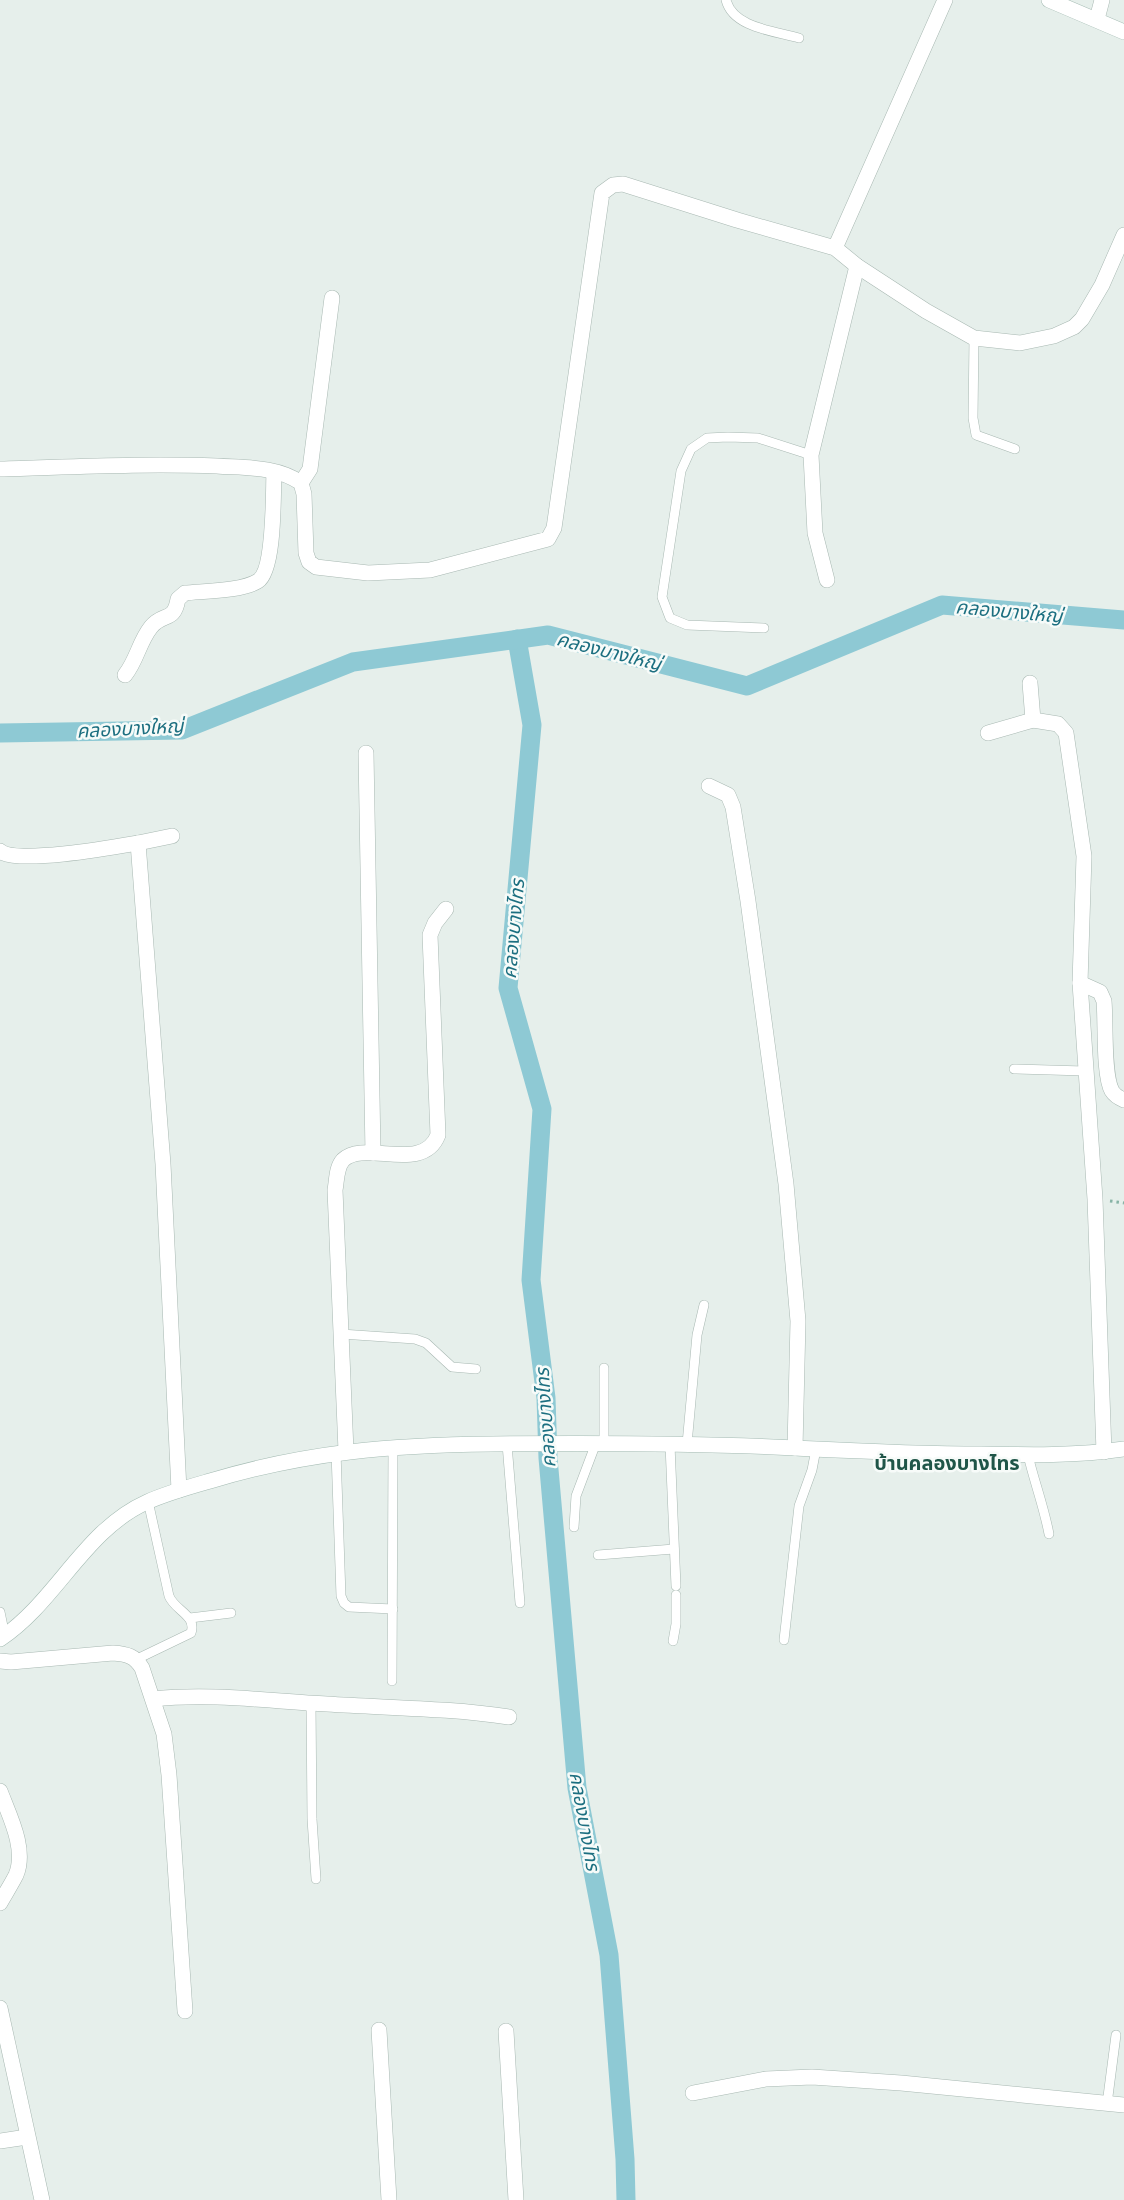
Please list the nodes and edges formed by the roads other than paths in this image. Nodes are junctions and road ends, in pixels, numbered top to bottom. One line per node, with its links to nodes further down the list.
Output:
1 (726, 0): 7 (lane)
2 (945, 0): 9 (street)
3 (1049, 0): 5 (street)
4 (1102, 0): 5 (street)
5 (1098, 19): 6 (street)
6 (1124, 32)
7 (799, 38)
8 (1124, 235): 12 (street)
9 (835, 248): 10 (street); 17 (street)
10 (857, 266): 12 (street); 14 (street)
11 (332, 298): 17 (street)
12 (974, 338): 13 (lane)
13 (1015, 450)
14 (811, 454): 18 (street); 19 (lane)
15 (0, 469): 16 (street)
16 (274, 472): 17 (street); 20 (street)
17 (301, 483)
18 (827, 580)
19 (764, 628)
20 (125, 675)
21 (1030, 683): 22 (street)
22 (1033, 720): 23 (street); 30 (street)
23 (988, 733)
24 (366, 753): 34 (street)
25 (709, 786): 44 (street)
26 (172, 836): 27 (street)
27 (138, 843): 28 (street); 50 (street)
28 (0, 852)
29 (446, 909): 34 (street)
30 (1080, 983): 32 (street); 33 (street)
31 (1014, 1069): 32 (lane)
32 (1084, 1071): 48 (street)
33 (1124, 1100)
34 (373, 1153): 36 (street)
35 (704, 1305): 41 (lane)
36 (341, 1334): 38 (lane); 47 (street)
37 (604, 1368): 39 (lane)
38 (476, 1370)
39 (600, 1443): 40 (street); 42 (street); 52 (lane)
40 (507, 1444): 43 (street); 56 (lane)
41 (687, 1444): 42 (street); 44 (street)
42 (670, 1445): 54 (lane)
43 (393, 1447): 47 (street); 57 (lane)
44 (795, 1448): 45 (street)
45 (816, 1449): 49 (street); 63 (lane)
46 (1124, 1449): 48 (street)
47 (341, 1452): 50 (street); 57 (lane)
48 (1104, 1452): 49 (street)
49 (1028, 1455): 53 (lane)
50 (179, 1490): 51 (street)
51 (148, 1501): 60 (lane); 61 (street)
52 (574, 1527)
53 (1049, 1534)
54 (674, 1549): 55 (lane); 62 (lane)
55 (598, 1556)
56 (520, 1603)
57 (393, 1609): 66 (lane)
58 (0, 1612): 61 (lane)
59 (231, 1614): 60 (lane)
60 (190, 1618): 64 (lane)
61 (2, 1637)
62 (673, 1640)
63 (784, 1640)
64 (137, 1659): 65 (street); 67 (street)
65 (0, 1661)
66 (392, 1682)
67 (153, 1699): 68 (street); 73 (street)
68 (311, 1703): 69 (street); 71 (lane)
69 (510, 1717)
70 (1, 1799): 72 (street)
71 (316, 1879)
72 (0, 1903)
73 (185, 2011)
74 (0, 2012): 81 (street)
75 (379, 2030): 84 (street)
76 (506, 2031): 85 (street)
77 (1116, 2035): 79 (lane)
78 (693, 2092): 79 (street)
79 (1107, 2104): 80 (street)
80 (1124, 2104)
81 (27, 2137): 82 (street); 83 (street)
82 (0, 2141)
83 (42, 2200)
84 (389, 2200)
85 (516, 2200)

